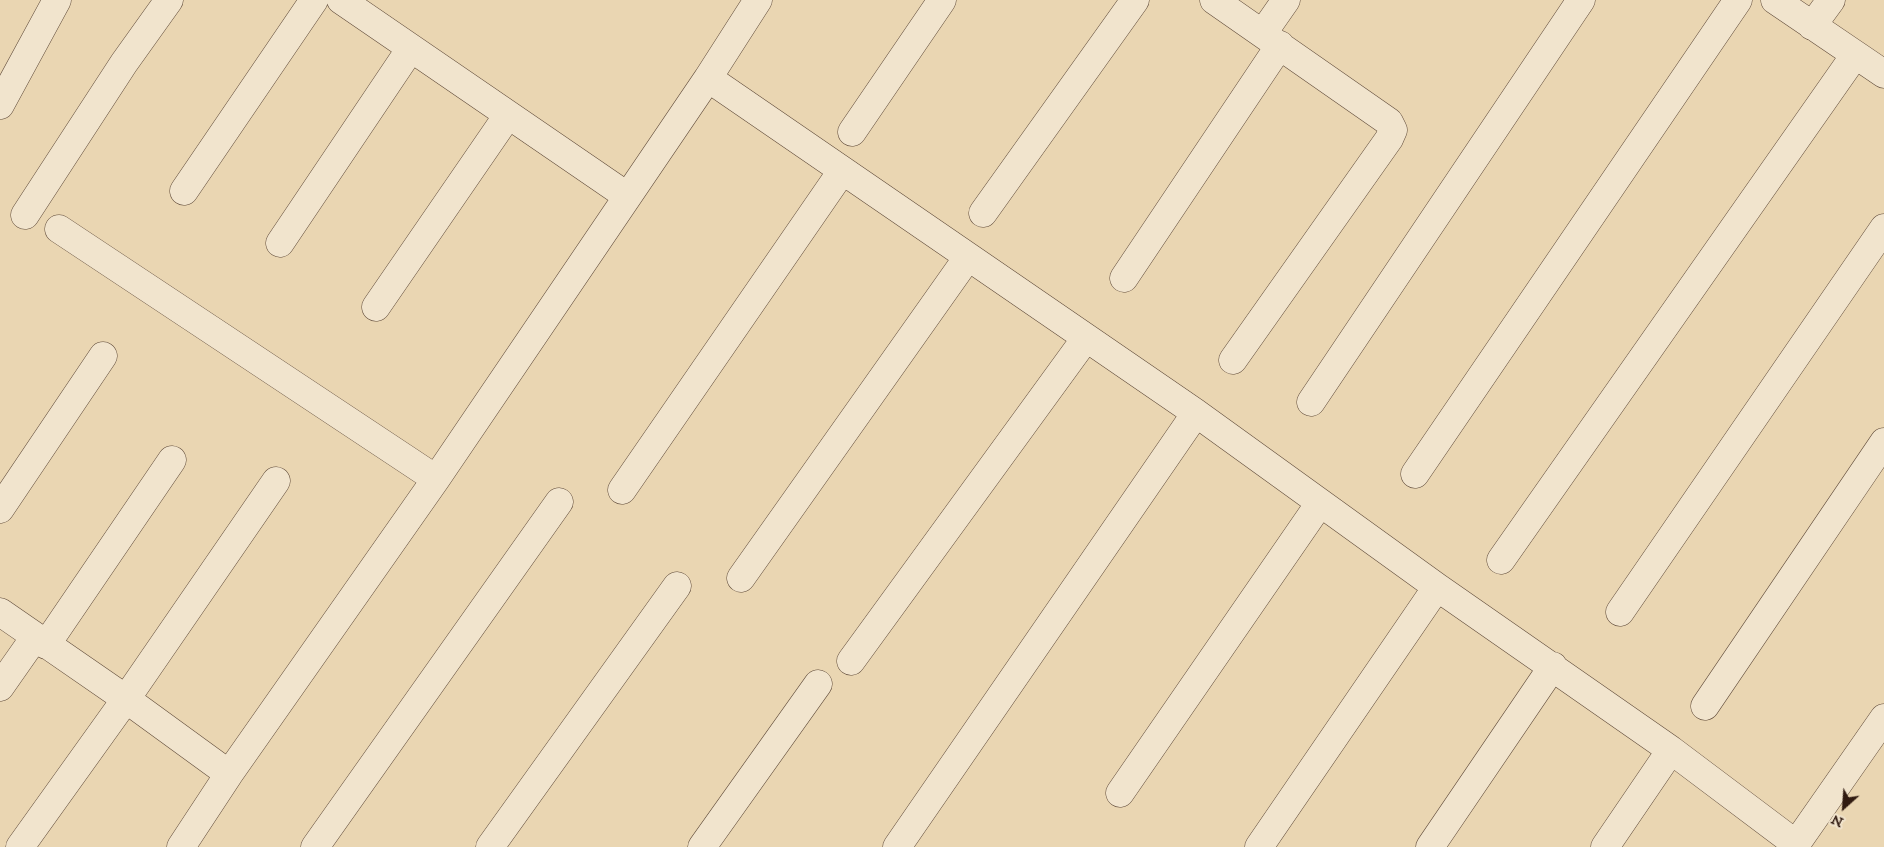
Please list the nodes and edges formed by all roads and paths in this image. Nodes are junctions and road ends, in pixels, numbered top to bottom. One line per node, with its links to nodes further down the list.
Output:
1 (56, 0): 20 (street)
2 (169, 0): 27 (street)
3 (314, 0): 24 (street)
4 (341, 0): 16 (street)
5 (758, 0): 19 (street)
6 (942, 0): 22 (street)
7 (1135, 0): 26 (street)
8 (1214, 0): 15 (street)
9 (1286, 0): 15 (street)
10 (1581, 0): 37 (street)
11 (1738, 0): 41 (street)
12 (1775, 0): 14 (street)
13 (1830, 0): 14 (street)
14 (1812, 26): 17 (street)
15 (1271, 39): 32 (street); 36 (street)
16 (411, 48): 21 (street); 30 (street)
17 (1855, 55): 18 (street); 48 (street)
18 (1884, 74)
19 (708, 78): 23 (street); 25 (street)
20 (0, 104)
21 (508, 115): 25 (street); 33 (street)
22 (852, 132)
23 (842, 171): 31 (street); 44 (street)
24 (184, 192)
25 (627, 196): 42 (street)
26 (983, 213)
27 (25, 215)
28 (59, 228): 42 (street)
29 (1884, 228): 53 (street)
30 (280, 243)
31 (968, 257): 34 (street); 49 (street)
32 (1124, 278)
33 (376, 307)
34 (1086, 338): 38 (street); 55 (street)
35 (103, 356): 47 (street)
36 (1232, 360)
37 (1311, 402)
38 (1196, 413): 46 (street); 71 (street)
39 (1884, 442): 60 (street)
40 (172, 460): 54 (street)
41 (1414, 474)
42 (436, 479): 63 (street)
43 (276, 481): 59 (street)
44 (622, 490)
45 (559, 502): 68 (street)
46 (1320, 503): 51 (street); 64 (street)
47 (0, 509)
48 (1501, 560)
49 (741, 578)
50 (677, 586): 69 (street)
51 (1437, 587): 56 (street); 72 (street)
52 (0, 612): 54 (street)
53 (1620, 612)
54 (40, 641): 58 (street); 59 (street)
55 (851, 661)
56 (1553, 666): 62 (street); 73 (street)
57 (818, 684): 70 (street)
58 (0, 687)
59 (126, 699): 63 (street); 67 (street)
60 (1705, 706)
61 (1879, 736): 66 (street)
62 (1671, 750): 66 (street); 74 (street)
63 (229, 774): 65 (street)
64 (1120, 792)
65 (187, 845)
66 (1795, 845)
67 (20, 847)
68 (315, 847)
69 (490, 847)
70 (702, 847)
71 (897, 847)
72 (1258, 847)
73 (1430, 847)
74 (1605, 847)

